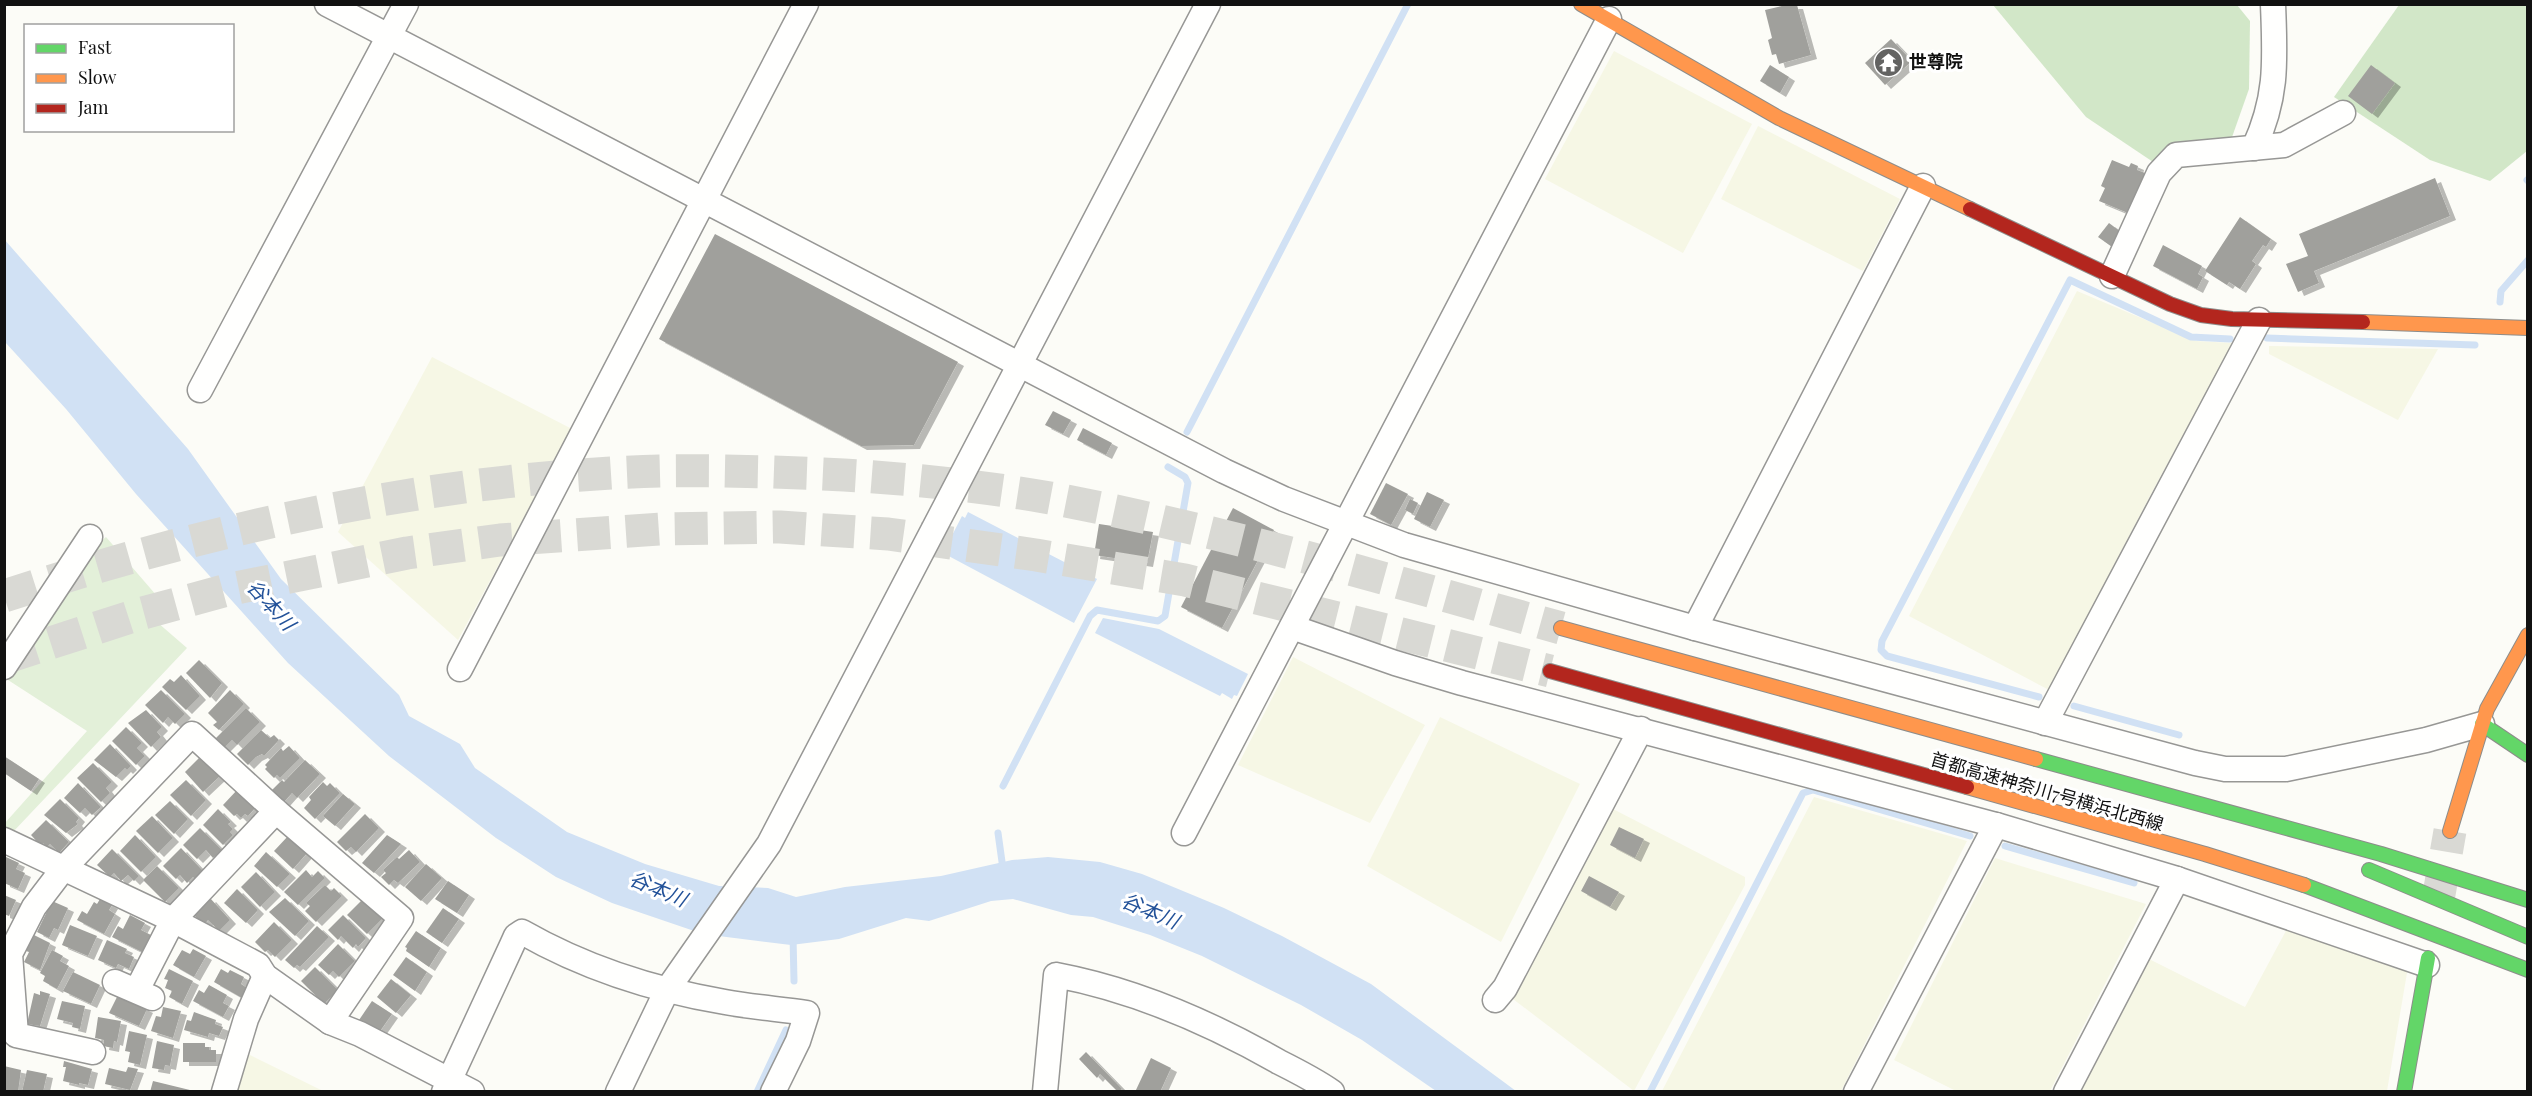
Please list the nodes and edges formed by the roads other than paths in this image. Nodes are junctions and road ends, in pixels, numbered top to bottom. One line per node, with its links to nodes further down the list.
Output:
1 (327, 4): 8 (street)
2 (406, 4): 8 (street)
3 (806, 4): 12 (street)
4 (1208, 4): 16 (street)
5 (1581, 4): 7 (main road)
6 (2273, 4): 10 (street)
7 (1609, 19): 11 (main road); 18 (street)
8 (389, 38): 12 (street); 17 (street)
9 (2343, 113): 10 (street)
10 (2254, 148): 13 (street)
11 (1923, 186): 13 (main road); 22 (street)
12 (704, 201): 16 (street); 25 (street)
13 (2112, 276): 14 (main road)
14 (2259, 320): 15 (main road); 27 (street)
15 (2528, 328)
16 (1020, 367): 18 (street); 47 (street)
17 (200, 390)
18 (1347, 523): 20 (street); 22 (street)
19 (90, 537): 24 (street)
20 (1292, 627): 29 (street); 35 (street)
21 (1561, 628): 31 (main road, 首都高速神奈川7号横浜北西線)
22 (1695, 628): 27 (street)
23 (2528, 634): 28 (main road)
24 (4, 667)
25 (460, 669)
26 (1550, 671): 45 (main road, 首都高速神奈川7号横浜北西線)
27 (2045, 723): 28 (street)
28 (2482, 724): 30 (main road); 34 (main road)
29 (1641, 729): 33 (street); 49 (street)
30 (2528, 755)
31 (2216, 810): 37 (main road); 41 (main road)
32 (276, 811): 39 (street); 42 (street); 50 (street)
33 (1996, 825): 40 (street); 59 (street)
34 (2450, 831)
35 (1184, 833)
36 (4, 840): 39 (street)
37 (2326, 853)
38 (2359, 866): 43 (main road)
39 (63, 869): 42 (street); 51 (street)
40 (2177, 879): 44 (street); 60 (street)
41 (2528, 900)
42 (173, 920): 46 (street); 48 (street)
43 (2528, 937)
44 (2427, 961): 61 (main road)
45 (2528, 970)
46 (265, 976): 50 (street); 53 (street)
47 (671, 984): 52 (street); 55 (street); 56 (street)
48 (135, 990)
49 (1495, 1000)
50 (330, 1022): 52 (street)
51 (93, 1052)
52 (447, 1086): 54 (street)
53 (224, 1092)
54 (472, 1092)
55 (618, 1092)
56 (773, 1092)
57 (1045, 1092): 58 (street)
58 (1332, 1092)
59 (1856, 1092)
60 (2066, 1092)
61 (2404, 1092)

